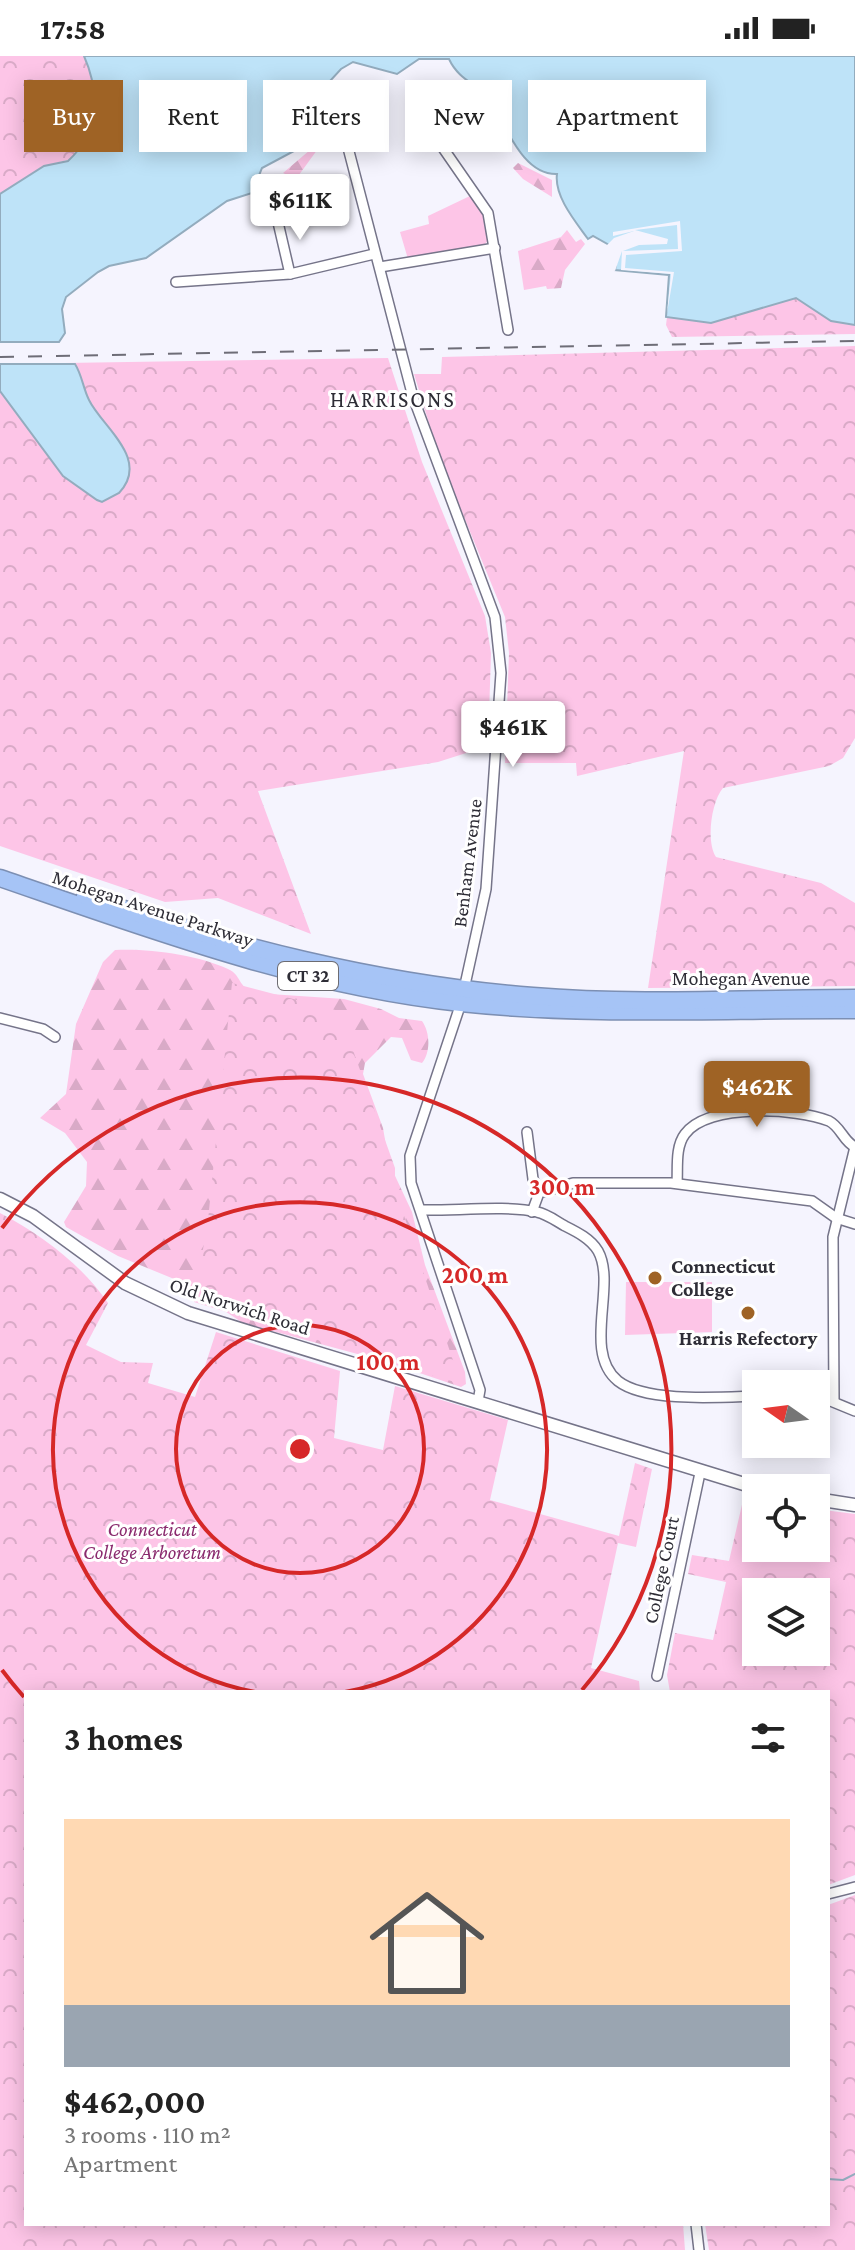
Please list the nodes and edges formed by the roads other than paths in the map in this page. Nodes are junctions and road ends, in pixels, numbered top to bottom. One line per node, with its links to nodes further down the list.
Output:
1 (349, 152): 5 (street, Benham Avenue)
2 (446, 152): 4 (street)
3 (277, 218): 7 (street)
4 (495, 248): 6 (street); 9 (street)
5 (374, 254): 6 (street, Benham Avenue); 7 (street)
6 (380, 267): 12 (street, Benham Avenue)
7 (290, 274): 8 (street)
8 (176, 282)
9 (508, 330)
10 (0, 867): 12 (highway, Mohegan Avenue Parkway / CT 32)
11 (0, 878): 12 (highway, Mohegan Avenue Parkway / CT 32)
12 (463, 995): 14 (highway, Mohegan Avenue Parkway / CT 32); 22 (street, Benham Avenue)
13 (855, 998): 14 (highway, Mohegan Avenue / CT 32)
14 (627, 1004): 15 (highway, Mohegan Avenue / CT 32)
15 (855, 1010)
16 (0, 1018): 17 (street)
17 (55, 1037)
18 (527, 1132): 20 (street)
19 (677, 1183): 20 (street); 24 (street); 24 (street)
20 (540, 1192): 23 (street)
21 (0, 1199): 28 (street, Old Norwich Road)
22 (421, 1210): 23 (street); 28 (street, Benham Avenue)
23 (532, 1212): 26 (street)
24 (836, 1218): 25 (street); 29 (street)
25 (855, 1224)
26 (742, 1396)
27 (830, 1400): 29 (street)
28 (478, 1401): 31 (street, Old Norwich Road)
29 (834, 1401): 30 (street)
30 (855, 1411)
31 (700, 1473): 32 (street, Old Norwich Road); 35 (street, College Court)
32 (742, 1484)
33 (830, 1501): 34 (street)
34 (855, 1505)
35 (657, 1676)
36 (855, 1887): 37 (street)
37 (830, 1893)
38 (696, 2226): 39 (street)
39 (699, 2250)

